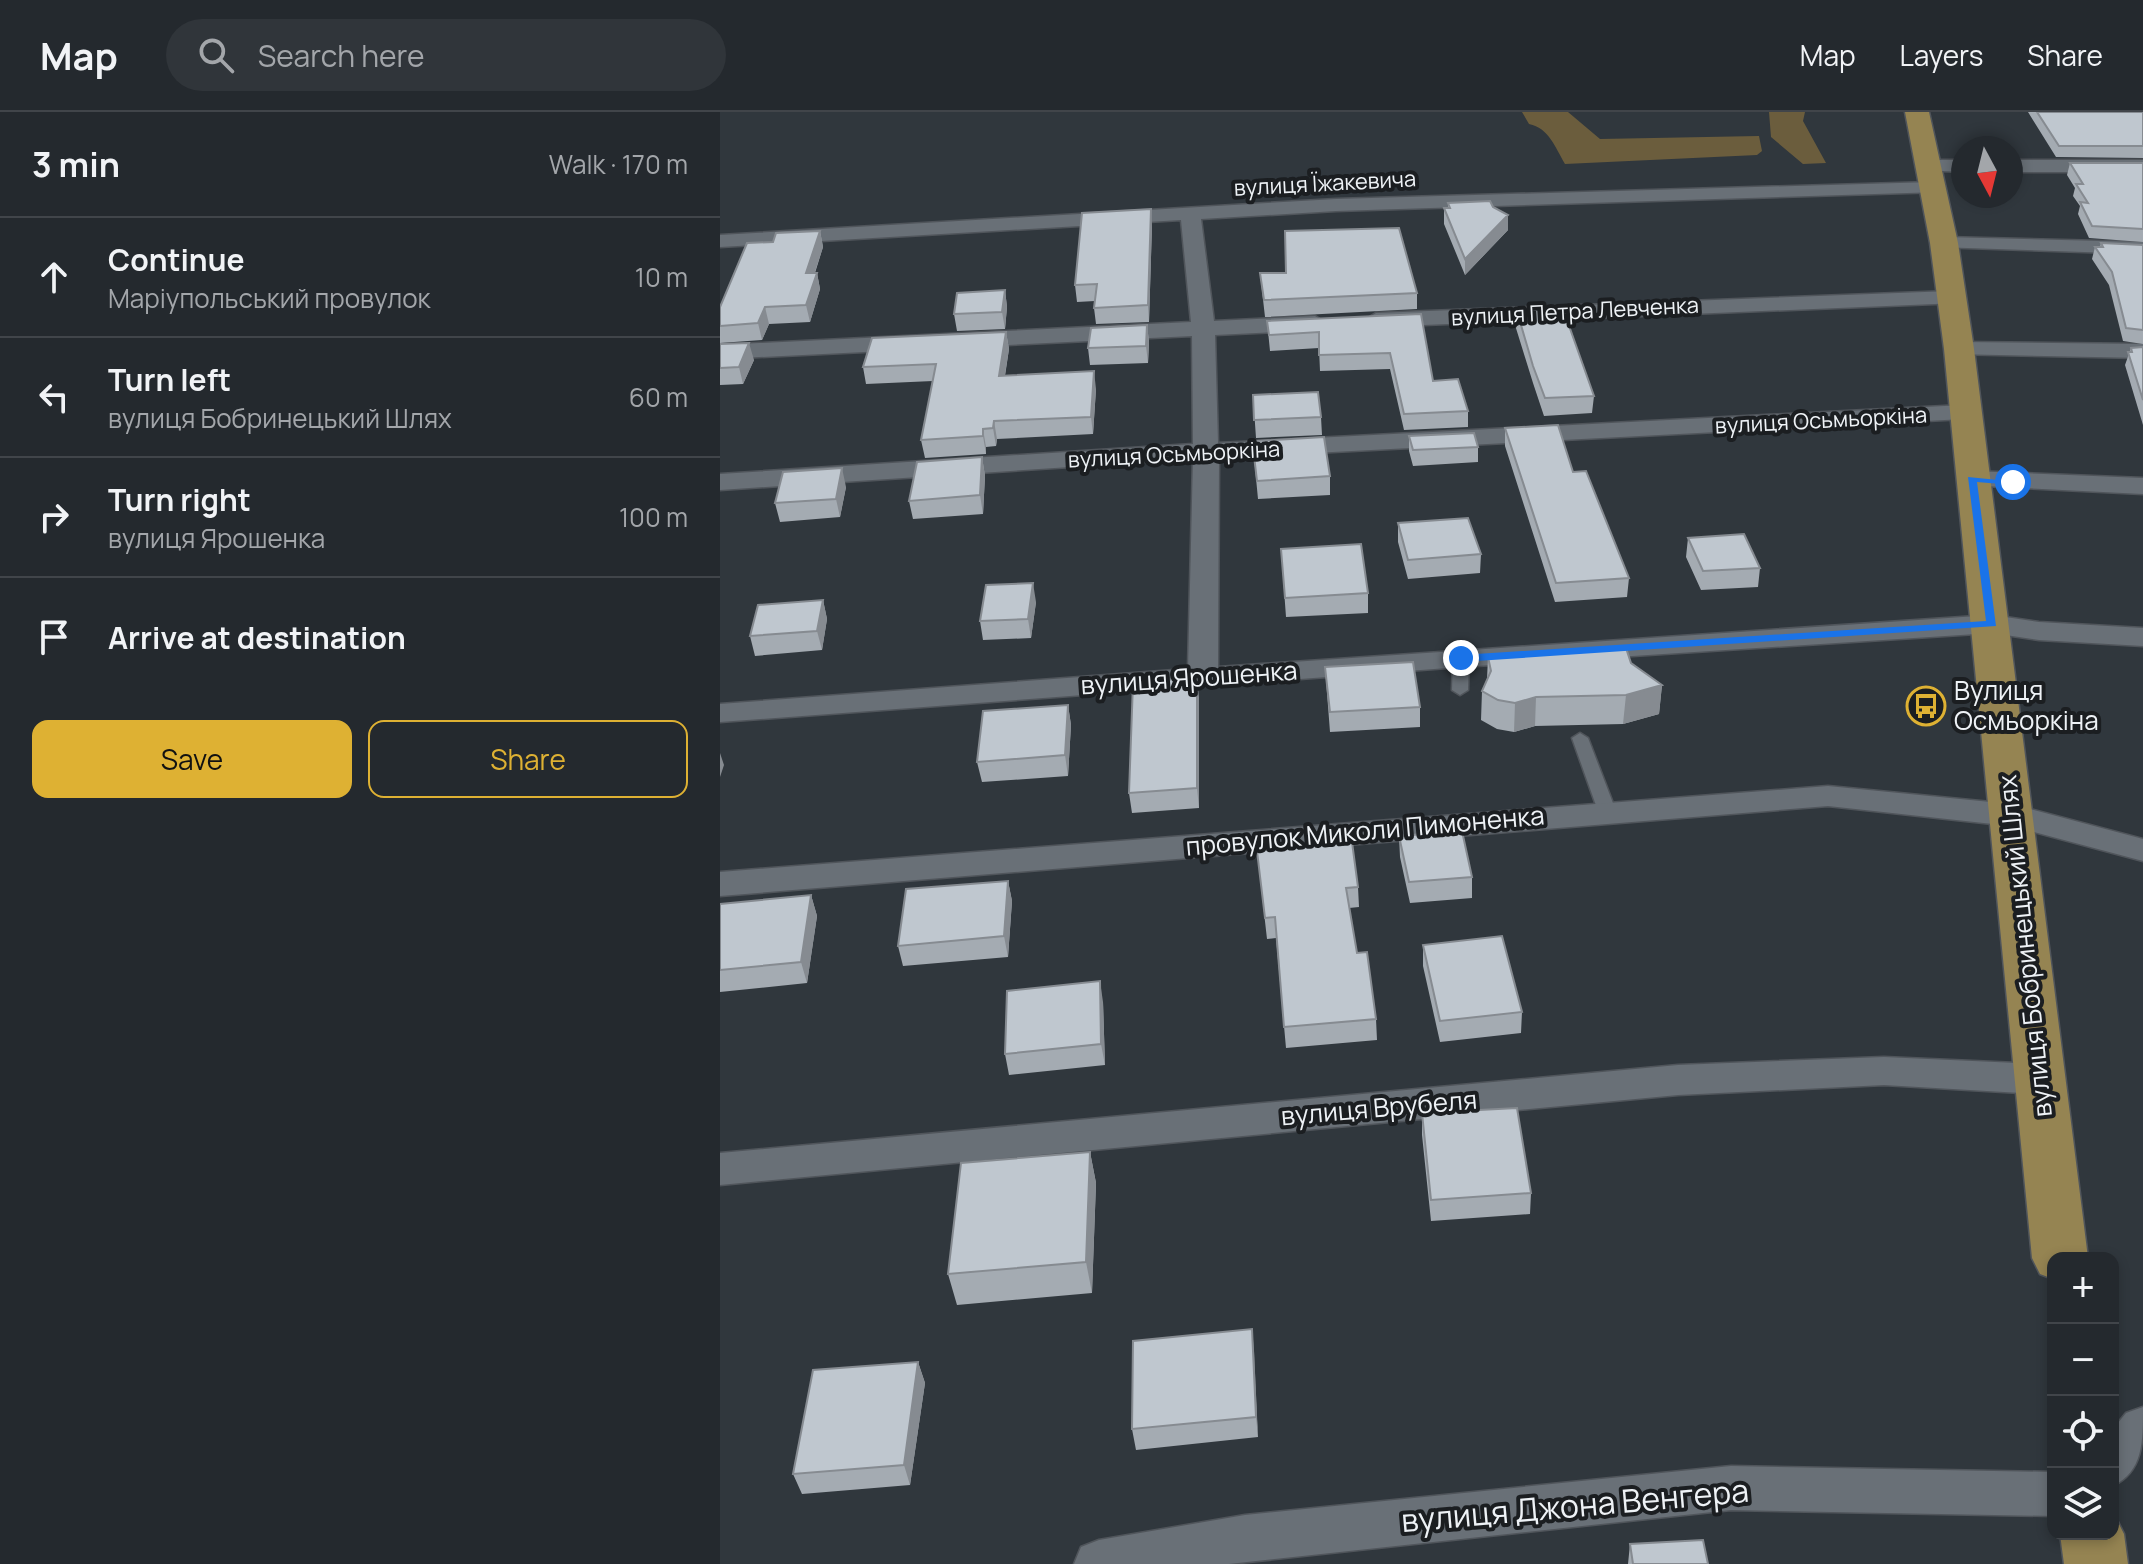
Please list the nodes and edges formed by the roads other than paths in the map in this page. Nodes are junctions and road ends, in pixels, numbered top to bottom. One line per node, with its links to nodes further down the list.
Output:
1 (1917, 112): 5 (main road, вулиця Бобринецький Шлях)
2 (2023, 166): 3 (street)
3 (2143, 166)
4 (1951, 170): 5 (street, вулиця Їжакевича)
5 (1931, 177): 6 (street, вулиця Їжакевича); 8 (main road, вулиця Бобринецький Шлях)
6 (1190, 214): 7 (street, вулиця Їжакевича); 11 (street)
7 (720, 241)
8 (1944, 243): 9 (street); 10 (main road, вулиця Бобринецький Шлях)
9 (2143, 248)
10 (1951, 298): 11 (street, вулиця Петра Левченка); 12 (main road, вулиця Бобринецький Шлях)
11 (1203, 328): 14 (street, вулиця Петра Левченка); 16 (street)
12 (1959, 349): 13 (street); 15 (main road, вулиця Бобринецький Шлях)
13 (2143, 351)
14 (720, 352)
15 (1964, 412): 16 (street, вулиця Осьмьоркіна); 17 (main road, вулиця Бобринецький Шлях)
16 (1206, 451): 18 (street, вулиця Осьмьоркіна); 23 (street)
17 (1972, 479): 19 (street); 20 (main road, вулиця Бобринецький Шлях)
18 (720, 482)
19 (2143, 486)
20 (1992, 624): 21 (street, вулиця Ярошенка); 22 (street, вулиця Ярошенка); 28 (main road, вулиця Бобринецький Шлях)
21 (2143, 637)
22 (1461, 658): 23 (street, вулиця Ярошенка); 24 (lane)
23 (1203, 677): 25 (street, вулиця Ярошенка)
24 (1460, 690)
25 (720, 713)
26 (1580, 738): 27 (lane)
27 (1607, 811): 28 (street, провулок Миколи Пимоненка); 30 (street, провулок Миколи Пимоненка)
28 (2011, 815): 29 (street, провулок Миколи Пимоненка); 31 (main road, вулиця Бобринецький Шлях)
29 (2143, 850)
30 (720, 884)
31 (2039, 1079): 32 (street, вулиця Врубеля); 33 (main road, вулиця Бобринецький Шлях)
32 (720, 1169)
33 (2059, 1252)
34 (2143, 1428): 35 (street)
35 (2119, 1457)
36 (2047, 1494): 38 (street, вулиця Джона Венгера)
37 (2093, 1540): 39 (main road)
38 (1099, 1564)
39 (2096, 1564)

